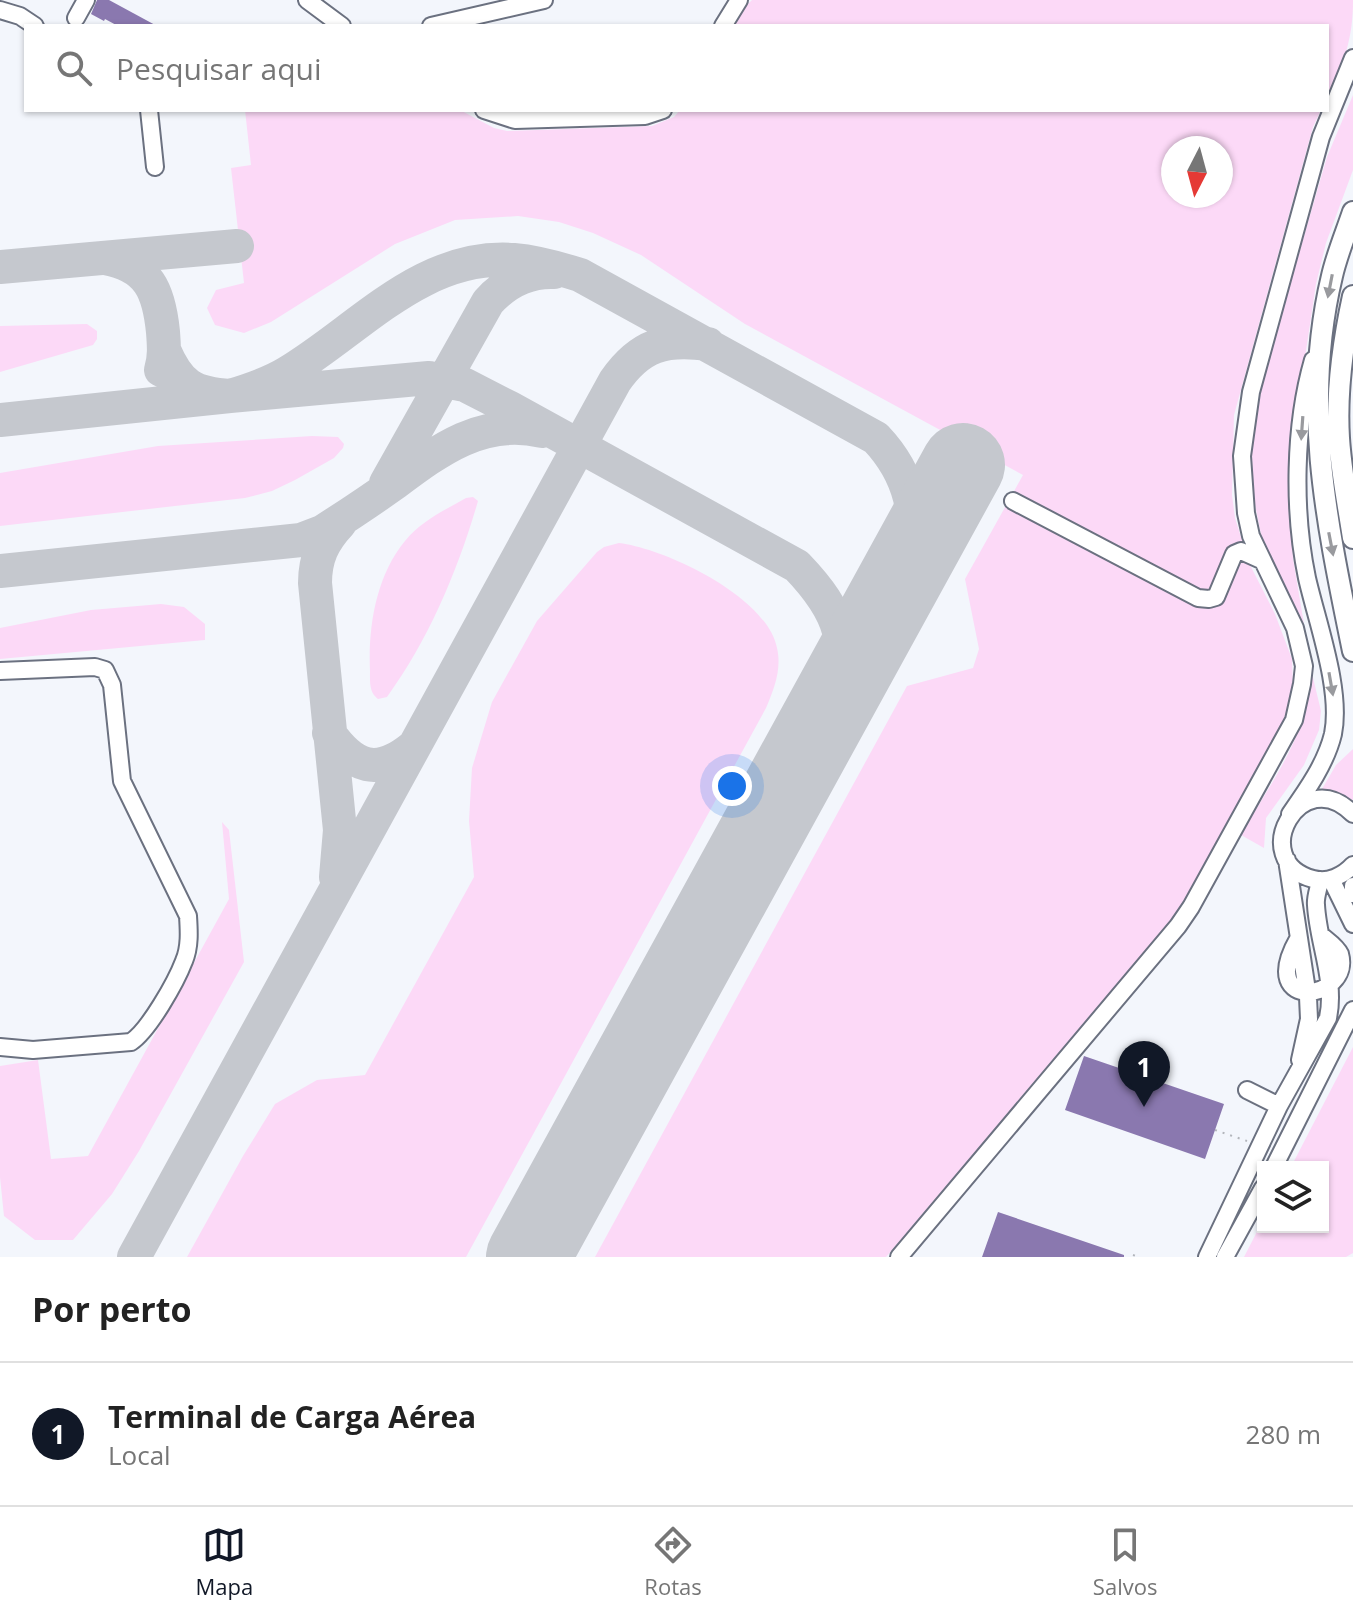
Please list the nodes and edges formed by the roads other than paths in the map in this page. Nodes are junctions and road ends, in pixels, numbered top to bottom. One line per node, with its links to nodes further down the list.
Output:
1 (86, 0): 6 (street)
2 (307, 0): 10 (street)
3 (544, 0): 11 (street)
4 (739, 0): 12 (street)
5 (0, 10): 9 (street)
6 (76, 18)
7 (0, 19): 8 (street)
8 (24, 24)
9 (30, 24)
10 (339, 24)
11 (440, 24)
12 (724, 24)
13 (1353, 58): 22 (street)
14 (149, 112): 17 (street)
15 (490, 112): 16 (street)
16 (657, 112)
17 (155, 167)
18 (1353, 212): 20 (main road, one-way to 20)
19 (1353, 296): 23 (main road)
20 (1323, 324): 26 (main road, one-way to 26); 28 (street, one-way to 28)
21 (1013, 501): 24 (street)
22 (1247, 517): 24 (street); 25 (street)
23 (1353, 538)
24 (1234, 554): 25 (street)
25 (1261, 560): 46 (street)
26 (1353, 651)
27 (0, 671): 39 (street)
28 (1290, 814): 29 (street); 30 (street)
29 (1353, 814)
30 (1287, 860): 32 (street); 37 (street)
31 (1353, 865): 32 (street)
32 (1325, 880): 35 (street); 36 (street)
33 (1353, 886): 34 (street)
34 (1353, 894)
35 (1353, 924)
36 (1330, 989): 37 (street); 40 (street)
37 (1307, 992): 40 (street)
38 (1353, 1010): 43 (street)
39 (0, 1047)
40 (1292, 1081): 42 (street)
41 (1247, 1090): 42 (street)
42 (1279, 1106): 47 (street)
43 (1277, 1161)
44 (1257, 1200): 45 (street)
45 (1246, 1222): 48 (street); 49 (street)
46 (899, 1257)
47 (1207, 1257)
48 (1225, 1257)
49 (1235, 1257)

